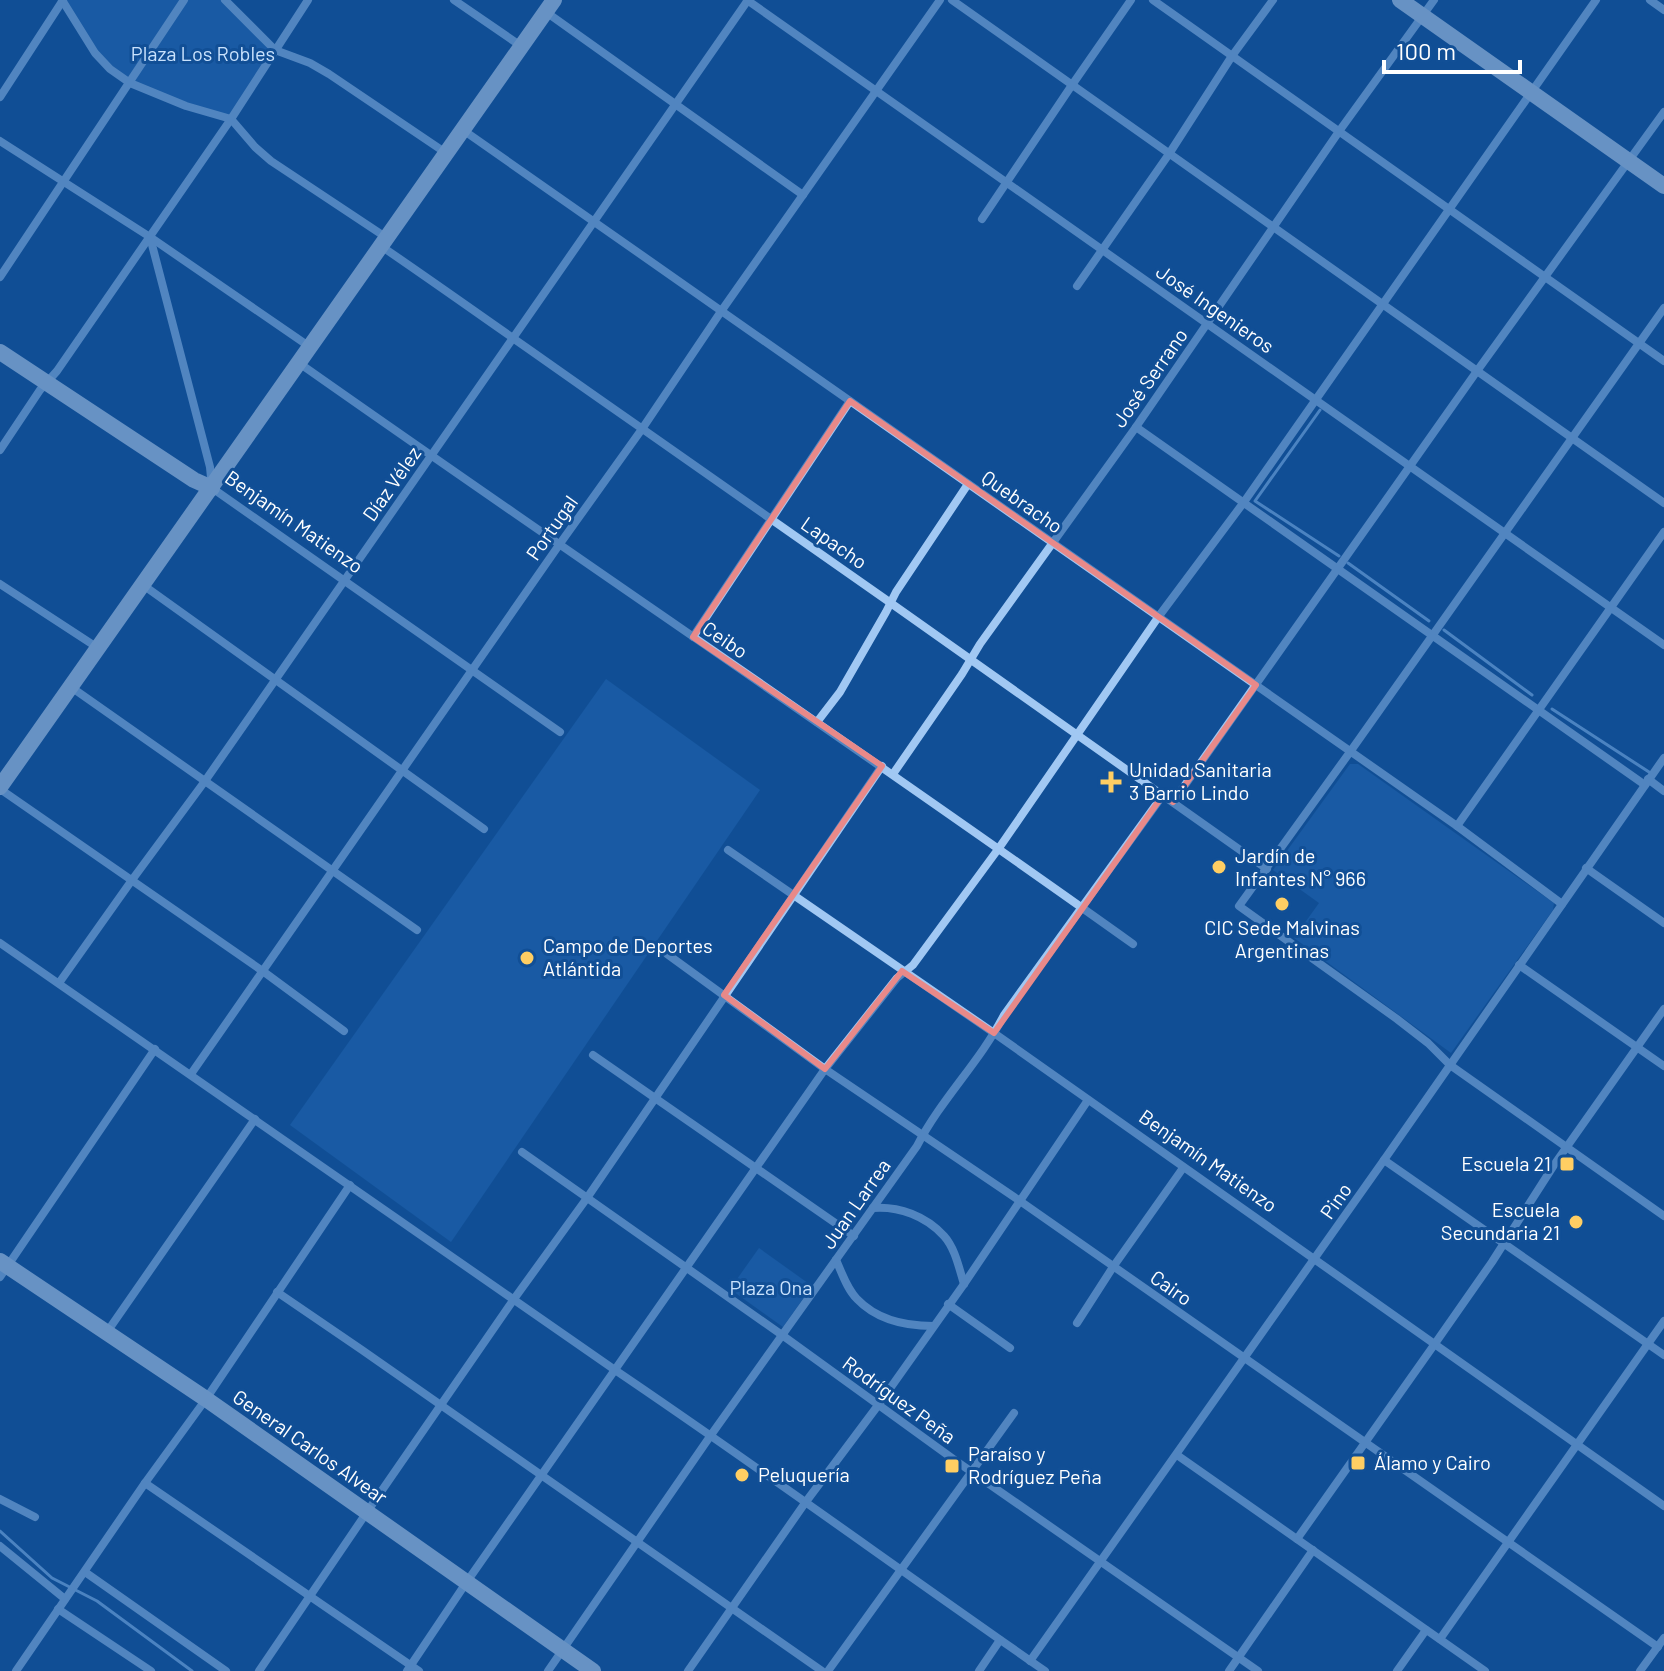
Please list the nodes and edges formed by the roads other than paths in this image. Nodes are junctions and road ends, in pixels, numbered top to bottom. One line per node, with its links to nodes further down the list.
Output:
1 (63, 0): 22 (street); 26 (street)
2 (184, 0): 22 (street)
3 (225, 0): 20 (street)
4 (308, 0): 20 (street)
5 (454, 0): 19 (street)
6 (748, 0): 24 (street, José Ingenieros); 27 (street, Díaz Vélez)
7 (940, 0): 24 (street, Portugal)
8 (952, 0): 23 (street)
9 (1131, 0): 23 (street)
10 (1153, 0): 21 (street)
11 (1273, 0): 21 (street)
12 (1400, 0): 18 (street)
13 (1434, 0): 18 (street, José Serrano)
14 (1596, 0): 25 (street)
15 (1650, 0): 17 (street)
16 (550, 6): 19 (street); 27 (street)
17 (1664, 10)
18 (1423, 16): 25 (street); 31 (street, José Serrano)
19 (521, 46): 30 (street)
20 (275, 50): 29 (street); 33 (street)
21 (1232, 56): 31 (street); 34 (street)
22 (130, 83): 29 (street); 36 (street)
23 (1072, 85): 34 (street); 37 (street)
24 (875, 91): 37 (street, José Ingenieros); 39 (street, Portugal)
25 (1532, 92): 35 (street); 40 (street)
26 (0, 97)
27 (675, 105): 39 (street); 42 (street, Díaz Vélez)
28 (1664, 112): 35 (street)
29 (231, 119): 44 (street); 45 (street, Lapacho)
30 (463, 130): 33 (street); 42 (street, Quebracho)
31 (1340, 130): 40 (street); 43 (street, José Serrano)
32 (0, 141): 36 (street)
33 (447, 153): 45 (street)
34 (1169, 154): 43 (street); 46 (street)
35 (1629, 162): 38 (street); 47 (street)
36 (63, 182): 44 (street); 48 (street)
37 (1007, 183): 41 (street); 46 (street, José Ingenieros)
38 (1664, 186)
39 (803, 195): 52 (street, Portugal)
40 (1449, 210): 47 (street); 50 (street)
41 (982, 219)
42 (593, 221): 52 (street, Quebracho); 54 (street, Díaz Vélez)
43 (1273, 227): 50 (street); 53 (street, José Serrano)
44 (150, 237): 56 (street); 61 (street); 71 (street)
45 (384, 242): 54 (street, Lapacho); 56 (street)
46 (1101, 250): 49 (street); 53 (street, José Ingenieros)
47 (1545, 276): 55 (street); 60 (street)
48 (0, 277)
49 (1077, 286)
50 (1382, 303): 60 (street); 62 (street)
51 (1664, 308): 55 (street)
52 (722, 310): 63 (street, Quebracho); 65 (street, Portugal)
53 (1207, 324): 62 (street, José Ingenieros); 64 (street, José Serrano)
54 (514, 337): 65 (street, Lapacho); 68 (street, Díaz Vélez)
55 (1639, 344): 58 (street); 66 (street)
56 (310, 347): 59 (street)
57 (0, 352): 61 (street, Benjamín Matienzo)
58 (1664, 361)
59 (299, 363): 68 (street, Ceibo); 71 (street)
60 (1477, 371): 66 (street); 69 (street)
61 (46, 383): 67 (street); 71 (street, Benjamín Matienzo)
62 (1316, 398): 69 (street, José Ingenieros); 72 (street)
63 (850, 401): 70 (street, Quebracho); 74 (street)
64 (1136, 427): 72 (street); 77 (street, José Serrano)
65 (642, 429): 74 (street, Lapacho); 78 (street, Portugal)
66 (1572, 437): 73 (street); 76 (street)
67 (0, 450)
68 (431, 456): 78 (street, Ceibo); 80 (street, Díaz Vélez)
69 (1411, 465): 76 (street, José Ingenieros); 79 (street)
70 (968, 484): 77 (street, Quebracho); 83 (street)
71 (212, 488): 80 (street, Benjamín Matienzo); 82 (street)
72 (1244, 502): 79 (street); 85 (street)
73 (1664, 503)
74 (770, 518): 83 (street, Lapacho); 87 (street)
75 (1664, 532): 84 (street)
76 (1505, 533): 84 (street, José Ingenieros); 86 (street)
77 (1053, 543): 85 (street, Quebracho); 90 (street, José Serrano)
78 (559, 545): 87 (street, Ceibo); 91 (street, Portugal)
79 (1338, 569): 86 (street); 93 (street)
80 (344, 581): 91 (street, Benjamín Matienzo); 92 (street, Díaz Vélez)
81 (0, 584): 89 (street)
82 (143, 585): 89 (street); 92 (street)
83 (890, 602): 90 (street, Lapacho); 96 (street)
84 (1612, 608): 88 (street, José Ingenieros); 95 (street)
85 (1159, 616): 93 (street, Quebracho); 98 (street)
86 (1433, 635): 95 (street); 99 (street)
87 (693, 637): 96 (street, Ceibo)
88 (1664, 645)
89 (98, 648): 94 (street)
90 (971, 659): 98 (street, Lapacho); 103 (street, José Serrano)
91 (473, 671): 97 (street, Benjamín Matienzo); 102 (street, Portugal)
92 (276, 680): 102 (street); 104 (street, Díaz Vélez)
93 (1256, 685): 99 (street, Quebracho); 109 (street)
94 (71, 687): 104 (street); 106 (street)
95 (1539, 709): 105 (street); 110 (street)
96 (817, 722): 101 (street, Ceibo)
97 (560, 732)
98 (1077, 734): 108 (street, Lapacho); 112 (street)
99 (1350, 752): 110 (street, Quebracho); 115 (street)
100 (1664, 758): 105 (street, Pino)
101 (882, 766): 103 (street, Ceibo); 118 (street)
102 (403, 771): 111 (street); 116 (street, Portugal)
103 (893, 774): 112 (street, Ceibo)
104 (205, 781): 116 (street); 117 (street, Díaz Vélez)
105 (1646, 782): 107 (street); 114 (street, Pino)
106 (0, 788): 117 (street)
107 (1664, 791)
108 (1163, 795): 109 (street, Lapacho); 120 (street, Juan Larrea)
109 (1173, 802): 115 (street, Lapacho)
110 (1457, 826): 119 (street, Quebracho)
111 (484, 829)
112 (999, 848): 120 (street, Ceibo); 128 (street)
113 (728, 850): 118 (street, Benjamín Matienzo)
114 (1586, 868): 119 (street, Pino); 121 (street)
115 (1267, 869): 137 (street)
116 (333, 871): 122 (street); 127 (street, Portugal)
117 (132, 880): 127 (street); 129 (street, Díaz Vélez)
118 (794, 896): 128 (street, Benjamín Matienzo); 130 (street)
119 (1562, 904): 126 (street, Pino)
120 (1081, 907): 124 (street, Ceibo); 133 (street, Juan Larrea)
121 (1664, 923)
122 (417, 930)
123 (0, 943): 129 (street)
124 (1133, 944)
125 (667, 954): 130 (street, Cairo)
126 (1519, 965): 134 (street); 137 (street, Pino)
127 (264, 972): 132 (street); 140 (street, Portugal)
128 (904, 972): 133 (street, Benjamín Matienzo); 139 (street)
129 (59, 983): 135 (street)
130 (724, 995): 139 (street, Cairo); 141 (street)
131 (1664, 1009): 134 (street)
132 (344, 1031)
133 (994, 1033): 142 (street, Benjamín Matienzo); 144 (street, Juan Larrea)
134 (1637, 1046): 138 (street); 145 (street)
135 (155, 1049): 140 (street); 161 (street)
136 (593, 1055): 141 (street)
137 (1450, 1065): 145 (street); 147 (street, Pino)
138 (1664, 1066)
139 (825, 1069): 144 (street, Cairo); 148 (street)
140 (191, 1074): 143 (street)
141 (655, 1098): 148 (street); 151 (street)
142 (1088, 1100): 149 (street, Benjamín Matienzo); 152 (street)
143 (255, 1119): 150 (street); 169 (street)
144 (922, 1135): 152 (street, Cairo); 153 (street, Juan Larrea)
145 (1567, 1147): 154 (street); 156 (street)
146 (522, 1152): 151 (street, Rodríguez Peña)
147 (1384, 1160): 156 (street); 158 (street, Pino)
148 (756, 1168): 155 (street); 159 (street)
149 (1183, 1168): 158 (street, Benjamín Matienzo); 160 (street)
150 (350, 1185): 163 (street); 164 (street)
151 (587, 1198): 159 (street, Rodríguez Peña); 164 (street)
152 (1020, 1201): 160 (street, Cairo); 162 (street)
153 (873, 1208): 155 (street, Juan Larrea); 162 (street)
154 (1664, 1216)
155 (854, 1236): 157 (street, Juan Larrea)
156 (1503, 1244): 171 (street); 172 (street)
157 (836, 1260): 168 (street); 170 (street, Juan Larrea)
158 (1314, 1260): 172 (street, Benjamín Matienzo); 175 (street, Pino)
159 (686, 1267): 170 (street, Rodríguez Peña); 176 (street)
160 (1113, 1267): 167 (street); 175 (street, Cairo)
161 (2, 1268): 169 (street, General Carlos Alvear)
162 (964, 1284): 165 (street)
163 (277, 1292): 177 (street); 179 (street)
164 (514, 1299): 176 (street); 179 (street)
165 (948, 1304): 168 (street); 173 (street)
166 (1664, 1321): 171 (street)
167 (1077, 1323)
168 (933, 1326): 178 (street)
169 (107, 1333): 177 (street, General Carlos Alvear)
170 (782, 1335): 178 (street, Rodríguez Peña); 181 (street, Juan Larrea)
171 (1648, 1344): 174 (street); 183 (street)
172 (1434, 1345): 182 (street); 183 (street, Benjamín Matienzo)
173 (1010, 1348)
174 (1664, 1355)
175 (1245, 1359): 182 (street, Cairo); 184 (street, Pino)
176 (615, 1370): 181 (street); 186 (street)
177 (206, 1399): 187 (street); 191 (street, General Carlos Alvear)
178 (879, 1404): 185 (street, Rodríguez Peña); 189 (street)
179 (441, 1405): 186 (street); 191 (street)
180 (1014, 1413): 185 (street)
181 (711, 1435): 189 (street); 195 (street, Juan Larrea)
182 (1365, 1442): 193 (street); 194 (street, Cairo)
183 (1576, 1444): 190 (street, Benjamín Matienzo); 194 (street)
184 (1177, 1455): 193 (street); 198 (street, Pino)
185 (972, 1472): 198 (street, Rodríguez Peña); 199 (street)
186 (541, 1476): 195 (street); 201 (street)
187 (145, 1483): 200 (street); 202 (street)
188 (0, 1499): 192 (street)
189 (805, 1503): 199 (street); 204 (street)
190 (1664, 1506)
191 (367, 1512): 201 (street, General Carlos Alvear); 202 (street)
192 (35, 1517)
193 (1297, 1539): 197 (street)
194 (1508, 1542): 208 (street); 210 (street, Cairo)
195 (637, 1543): 204 (street); 211 (street, Juan Larrea)
196 (0, 1546): 203 (street)
197 (1313, 1550): 206 (street); 212 (street)
198 (1102, 1562): 212 (street, Rodríguez Peña); 213 (street, Pino)
199 (900, 1569): 209 (street); 224 (street)
200 (85, 1572): 203 (street); 218 (street)
201 (466, 1583): 211 (street, General Carlos Alvear); 215 (street)
202 (310, 1596): 215 (street); 219 (street)
203 (67, 1597): 205 (street)
204 (731, 1607): 222 (street); 223 (street)
205 (58, 1609): 214 (street); 216 (street)
206 (1426, 1630): 208 (street); 229 (street)
207 (1664, 1638): 210 (street)
208 (1440, 1639): 230 (street)
209 (1000, 1640): 213 (street); 225 (street)
210 (1658, 1647): 231 (street)
211 (562, 1650): 220 (street, Juan Larrea); 221 (street, General Carlos Alvear)
212 (1239, 1657): 227 (street); 228 (street, Rodríguez Peña)
213 (1030, 1661): 226 (street)
214 (137, 1667): 217 (street)
215 (412, 1669)
216 (16, 1671)
217 (151, 1671)
218 (226, 1671)
219 (259, 1671)
220 (548, 1671)
221 (593, 1671)
222 (688, 1671)
223 (822, 1671)
224 (828, 1671)
225 (979, 1671)
226 (1045, 1671)
227 (1229, 1671)
228 (1258, 1671)
229 (1397, 1671)
230 (1485, 1671)
231 (1640, 1671)

